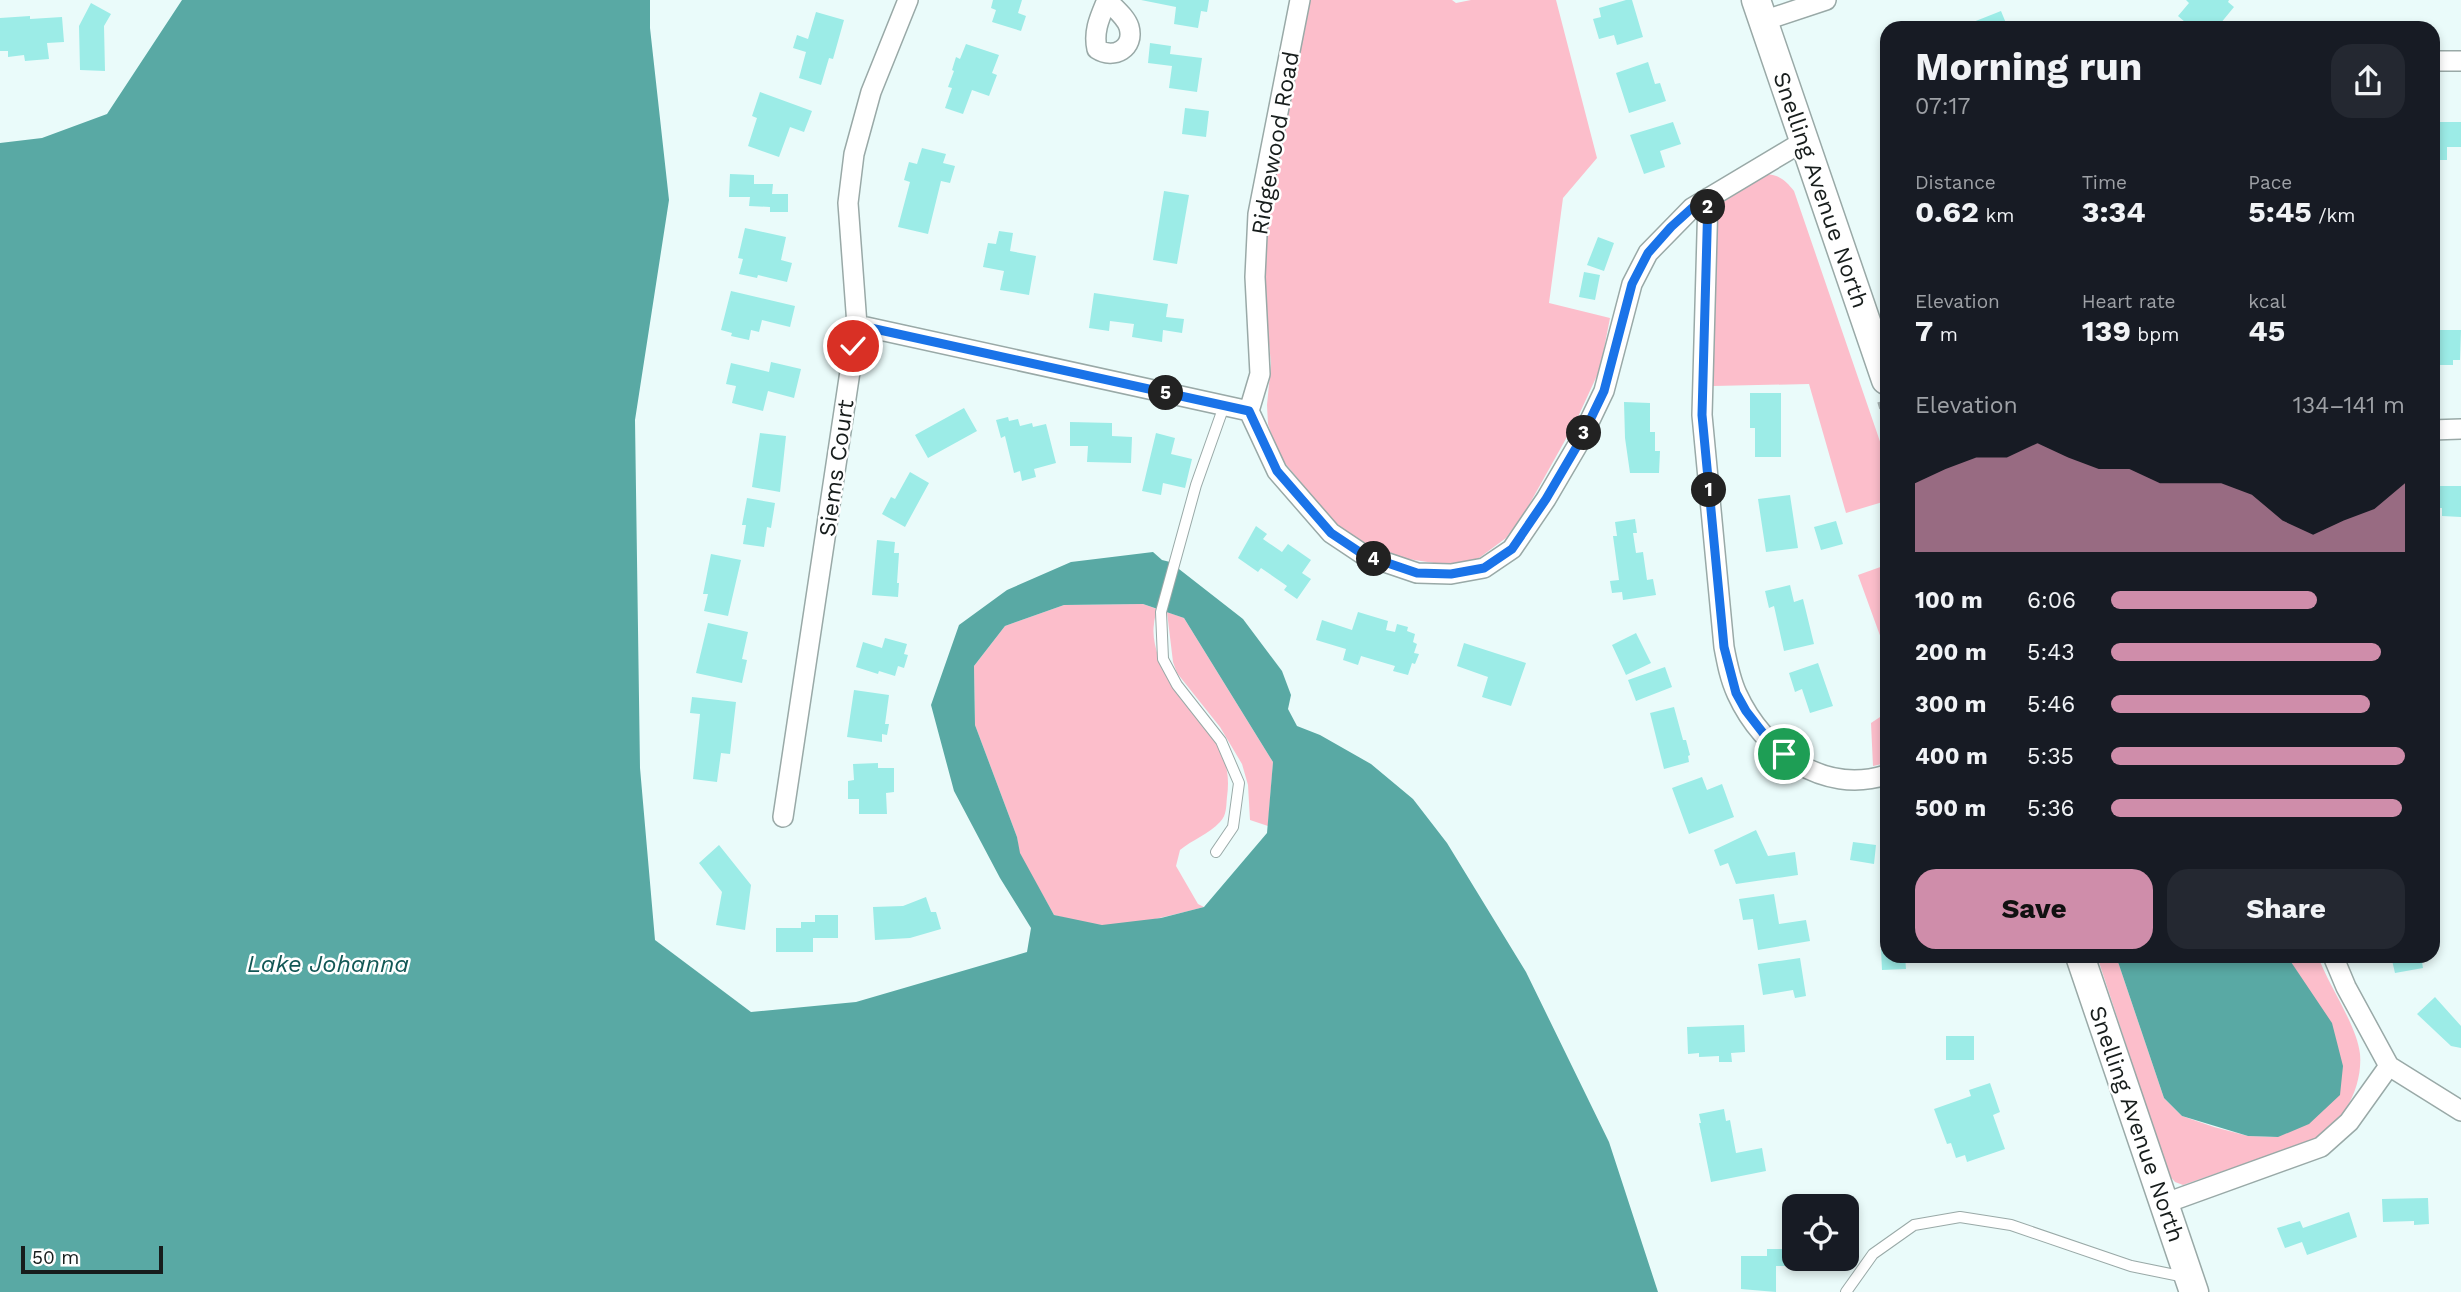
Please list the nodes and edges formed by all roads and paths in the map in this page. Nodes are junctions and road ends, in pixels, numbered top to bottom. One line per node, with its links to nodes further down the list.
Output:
1 (908, 0): 10 (street, Siems Court)
2 (1300, 0): 13 (street, Ridgewood Road)
3 (1826, 0): 4 (street)
4 (1806, 3): 5 (street)
5 (1760, 10): 8 (street, Snelling Avenue North)
6 (2440, 61): 7 (street)
7 (2461, 61)
8 (1804, 141): 9 (street); 11 (street, Snelling Avenue North)
9 (1708, 198): 13 (street); 16 (street)
10 (857, 325): 12 (street); 17 (street, Siems Court)
11 (1880, 363)
12 (1224, 406): 13 (street); 18 (lane)
13 (1249, 411)
14 (2440, 429): 15 (street)
15 (2461, 429)
16 (1880, 776)
17 (783, 817)
18 (1216, 852)
19 (2082, 963): 23 (street, Snelling Avenue North)
20 (2336, 963): 21 (street)
21 (2389, 1066): 22 (street); 23 (street)
22 (2461, 1111)
23 (2163, 1204): 24 (street, Snelling Avenue North)
24 (2191, 1285): 25 (lane)
25 (1846, 1292)

